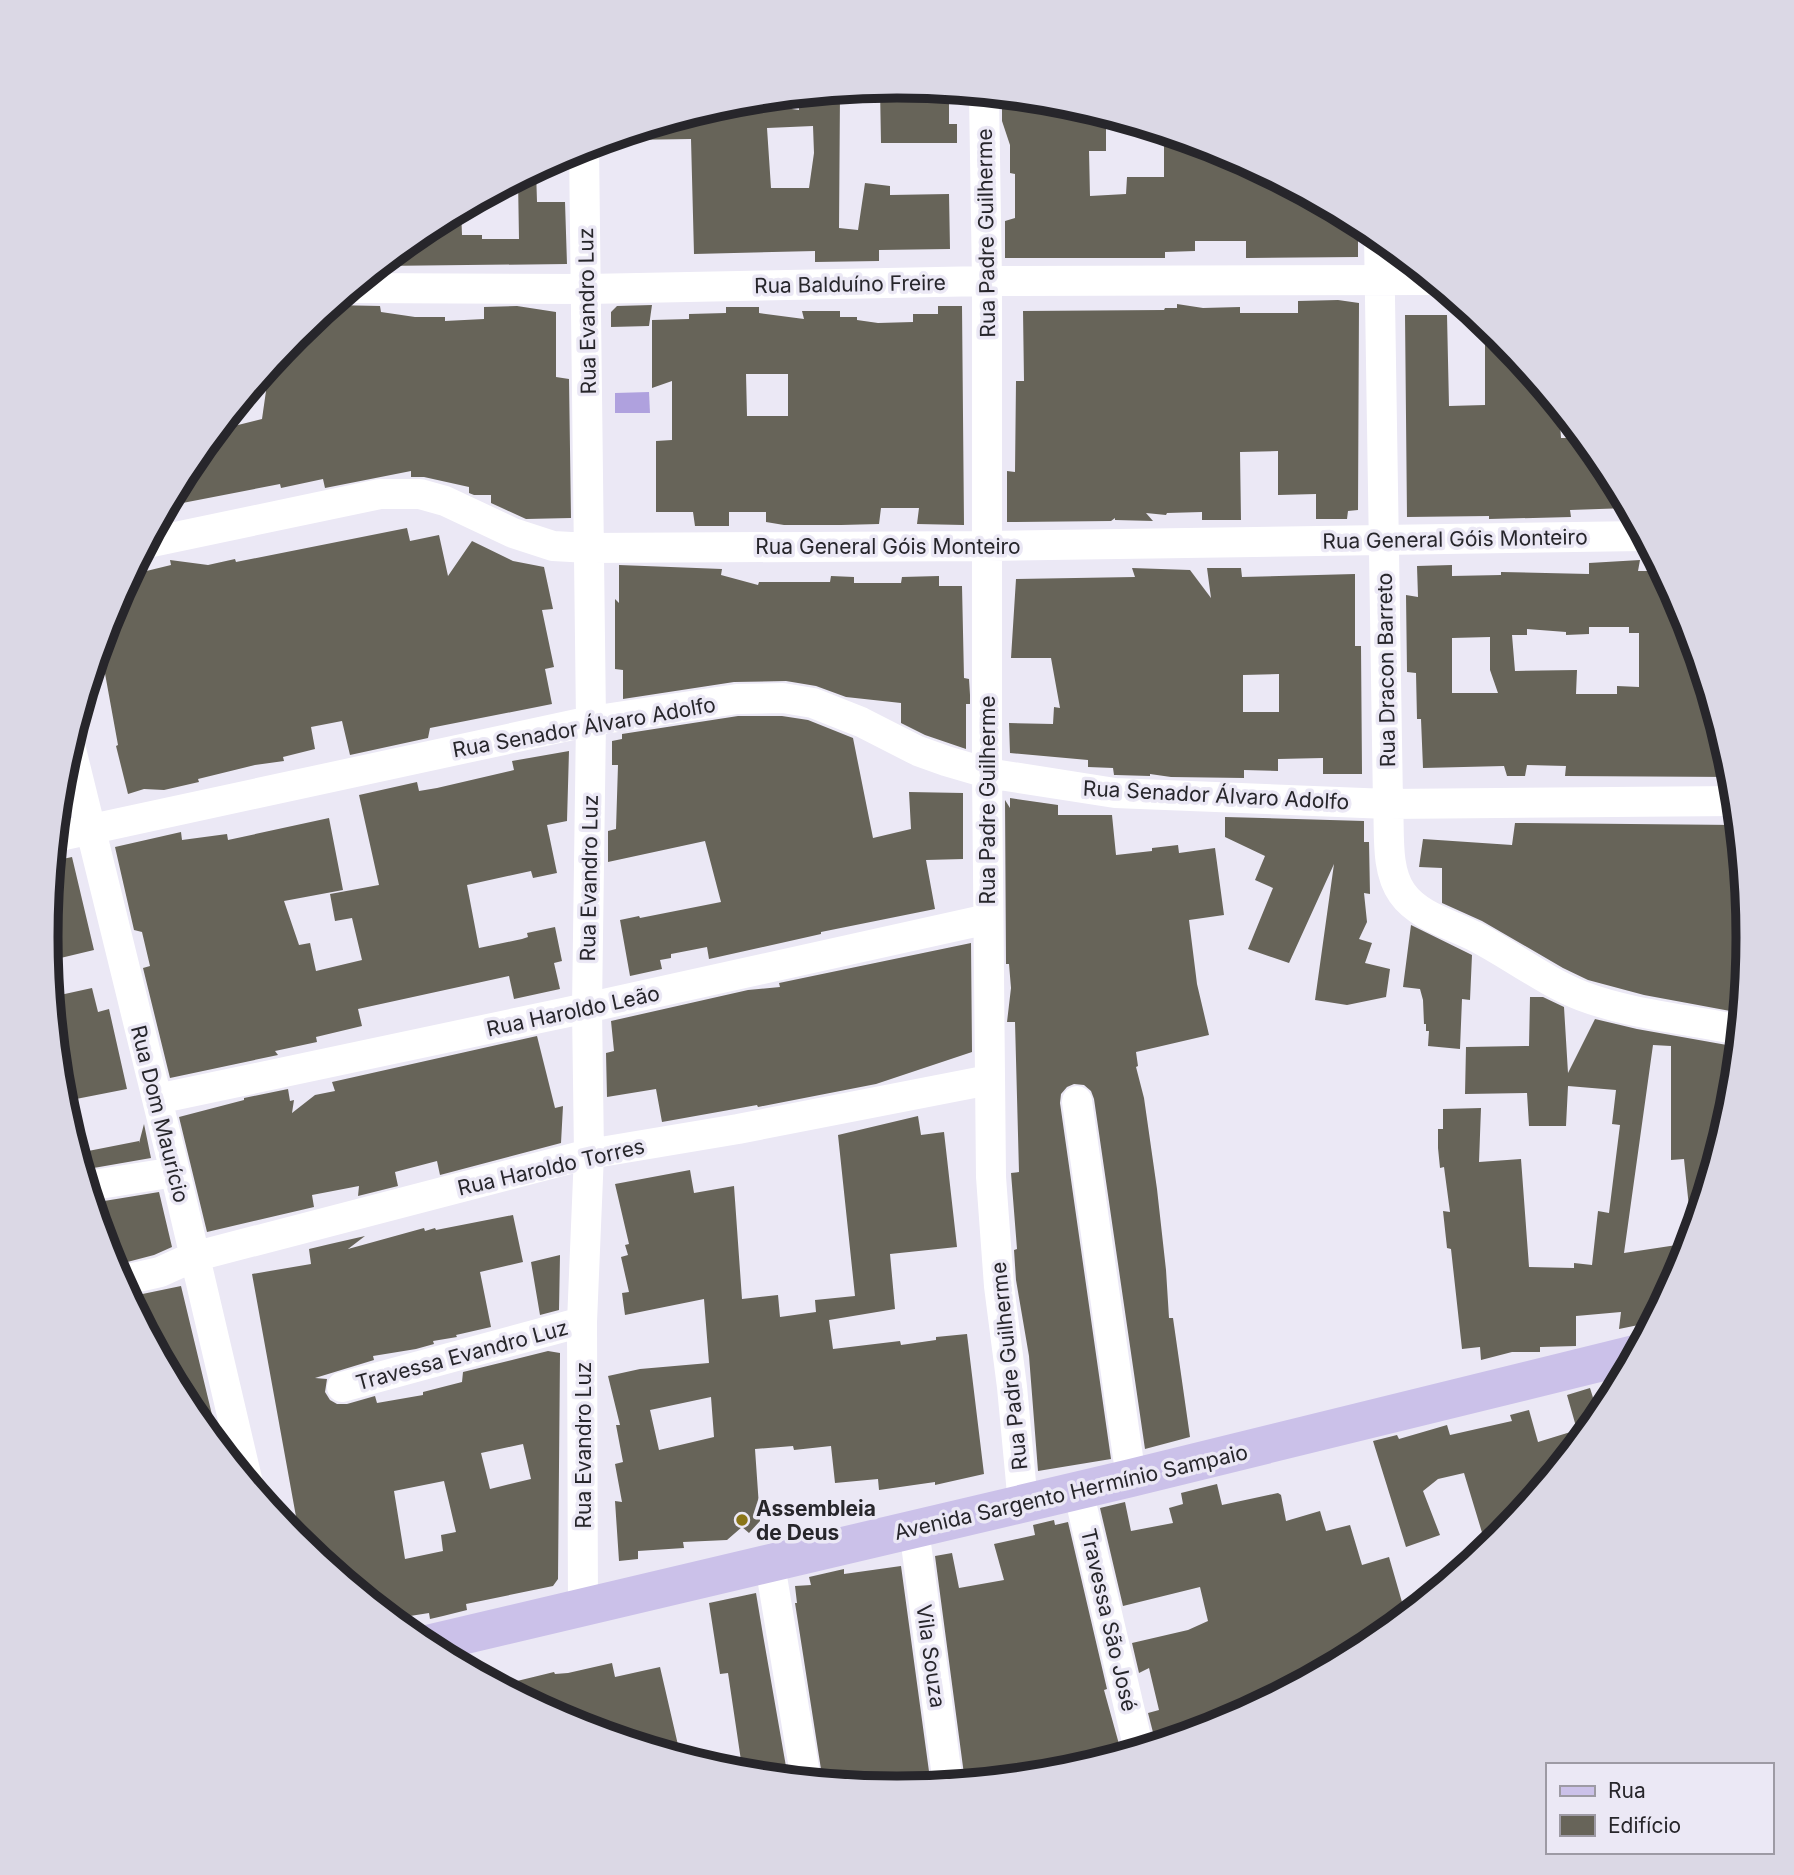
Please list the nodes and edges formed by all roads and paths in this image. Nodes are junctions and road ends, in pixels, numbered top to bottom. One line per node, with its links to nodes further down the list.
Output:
1 (984, 103): 6 (street, Rua Padre Guilherme)
2 (584, 159): 8 (street, Rua Evandro Luz)
3 (1379, 251): 4 (street, Rua Dracon Barreto)
4 (1378, 280): 5 (street, Rua Balduíno Freire); 6 (street, Rua Balduíno Freire); 11 (street, Rua Dracon Barreto)
5 (1418, 280)
6 (988, 281): 8 (street, Rua Balduíno Freire); 12 (street, Rua Padre Guilherme)
7 (367, 288): 8 (street, Rua Balduíno Freire)
8 (587, 289): 13 (street, Rua Evandro Luz)
9 (1634, 536): 11 (street, Rua General Góis Monteiro)
10 (158, 541): 13 (street, Rua General Góis Monteiro)
11 (1384, 541): 12 (street, Rua General Góis Monteiro); 18 (street, Rua Dracon Barreto)
12 (987, 546): 13 (street, Rua General Góis Monteiro); 16 (street, Rua Padre Guilherme)
13 (589, 548): 14 (street, Rua Evandro Luz)
14 (591, 721): 16 (street, Rua Senador Álvaro Adolfo); 19 (street, Rua Senador Álvaro Adolfo); 22 (street, Rua Evandro Luz)
15 (75, 768): 19 (street, Rua Dom Maurício)
16 (987, 773): 18 (street, Rua Senador Álvaro Adolfo); 21 (street, Rua Padre Guilherme)
17 (1725, 801): 18 (street, Rua Senador Álvaro Adolfo)
18 (1388, 804): 23 (street, Rua Dracon Barreto)
19 (90, 829): 20 (street, Rua Senador Álvaro Adolfo); 25 (street, Rua Dom Maurício)
20 (64, 835)
21 (988, 919): 22 (street, Rua Haroldo Leão); 24 (street, Rua Padre Guilherme)
22 (587, 1008): 25 (street, Rua Haroldo Leão); 27 (street, Rua Evandro Luz)
23 (1731, 1028)
24 (989, 1080): 27 (street, Rua Haroldo Torres); 38 (street, Rua Padre Guilherme)
25 (157, 1099): 28 (street, Rua Dom Maurício)
26 (1077, 1101): 36 (street)
27 (589, 1154): 30 (street, Rua Haroldo Torres); 32 (street, Rua Evandro Luz)
28 (175, 1172): 29 (street); 30 (street, Rua Dom Maurício)
29 (95, 1185)
30 (193, 1257): 31 (street, Rua Haroldo Torres); 35 (street, Rua Dom Maurício)
31 (130, 1278)
32 (582, 1322): 34 (street, Travessa Evandro Luz); 41 (street, Rua Evandro Luz)
33 (1624, 1357): 36 (main road, Avenida Sargento Hermínio Sampaio)
34 (342, 1387)
35 (243, 1463)
36 (1130, 1478): 37 (main road, Avenida Sargento Hermínio Sampaio)
37 (1078, 1490): 38 (main road, Avenida Sargento Hermínio Sampaio); 43 (street, Travessa São José)
38 (1023, 1504): 39 (main road, Avenida Sargento Hermínio Sampaio)
39 (914, 1529): 40 (main road, Avenida Sargento Hermínio Sampaio); 45 (street, Vila Souza)
40 (770, 1564): 41 (main road, Avenida Sargento Hermínio Sampaio); 44 (street)
41 (583, 1609): 42 (main road, Avenida Sargento Hermínio Sampaio)
42 (441, 1641)
43 (1137, 1741)
44 (805, 1772)
45 (947, 1775)

